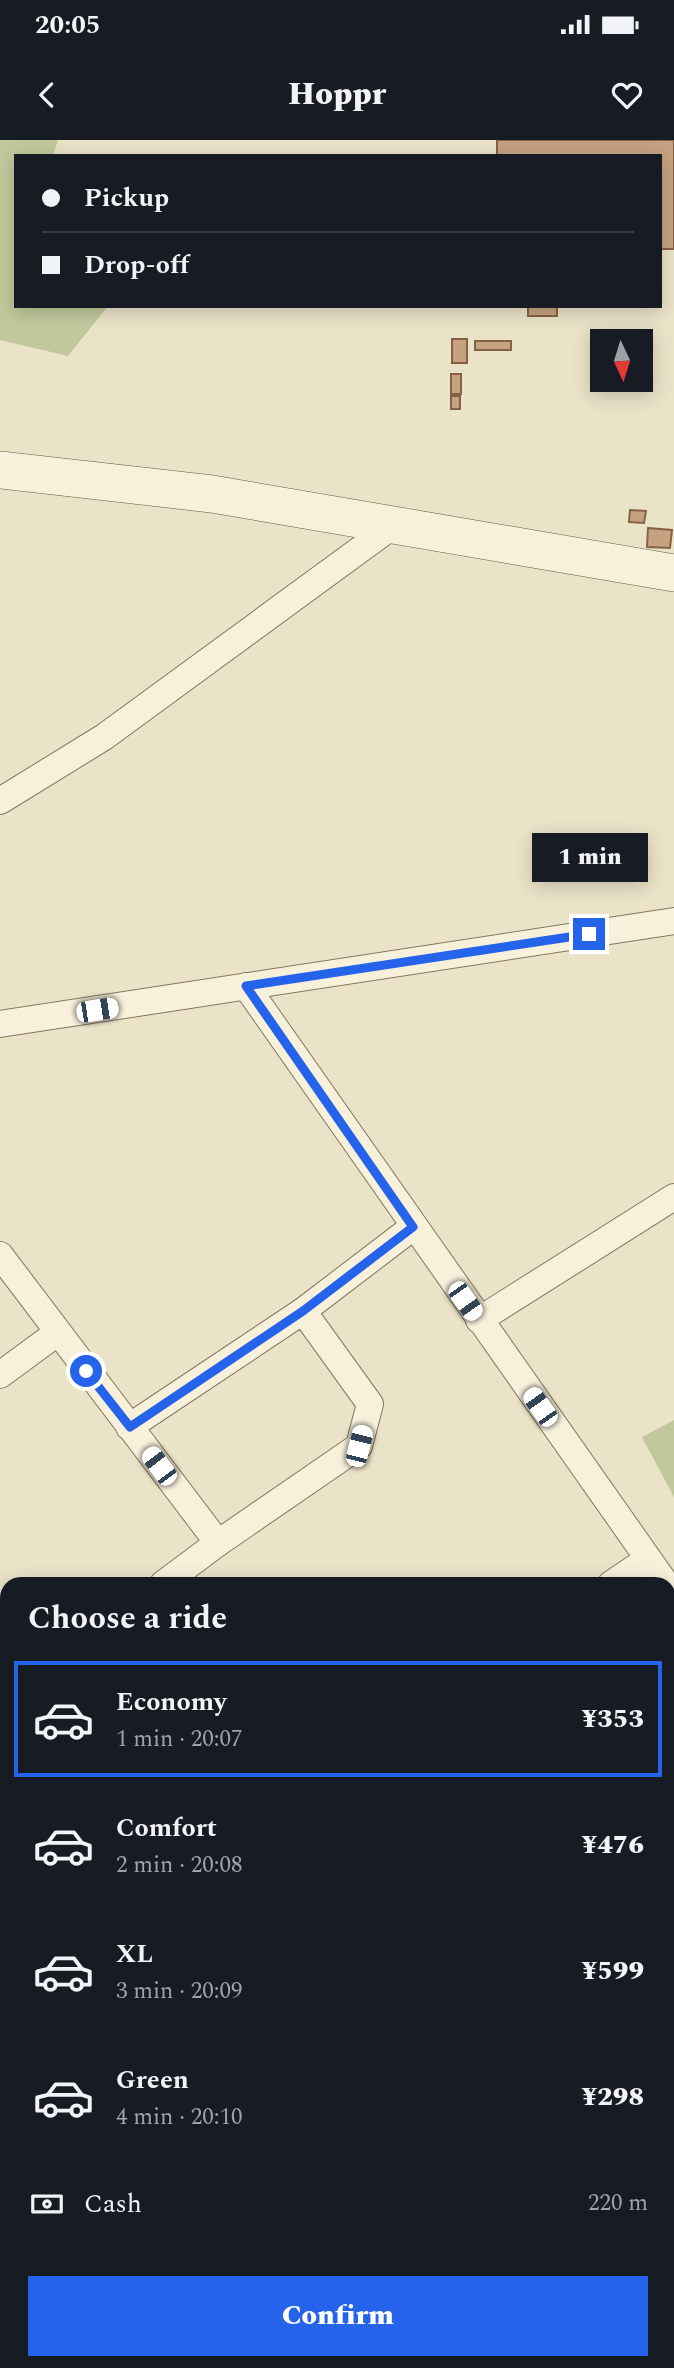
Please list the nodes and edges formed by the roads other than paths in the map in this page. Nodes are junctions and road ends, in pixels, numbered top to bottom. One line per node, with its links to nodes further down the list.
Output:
1 (0, 470): 2 (street)
2 (396, 524): 3 (street); 4 (street)
3 (674, 573)
4 (0, 801)
5 (672, 924): 6 (street)
6 (246, 986): 7 (street); 9 (street)
7 (0, 1024)
8 (674, 1197): 12 (street)
9 (413, 1227): 11 (street); 12 (street)
10 (0, 1255): 13 (street)
11 (303, 1311): 15 (street); 16 (street)
12 (478, 1320): 17 (street)
13 (57, 1333): 14 (street); 15 (street)
14 (0, 1375)
15 (130, 1427): 16 (street)
16 (218, 1543): 18 (street)
17 (649, 1559): 19 (street); 20 (street)
18 (172, 1577)
19 (622, 1577)
20 (661, 1577)

